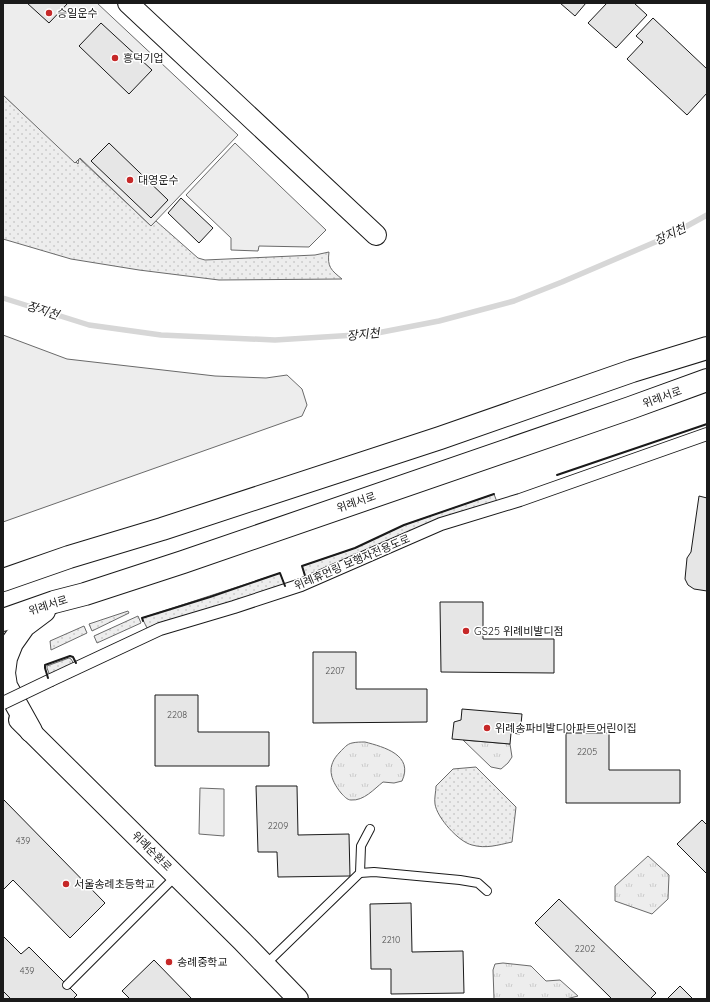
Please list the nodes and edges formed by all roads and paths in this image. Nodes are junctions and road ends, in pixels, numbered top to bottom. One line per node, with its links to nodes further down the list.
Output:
1 (128, 3): 2 (street)
2 (376, 236)
3 (707, 348): 6 (main road)
4 (707, 380): 7 (main road, 위례서로)
5 (707, 434): 9 (street, 위례휴먼링 보행자전용도로, bridge)
6 (3, 580)
7 (54, 602): 8 (main road, 위례서로); 10 (main road)
8 (3, 620)
9 (3, 704): 10 (street, 위례순환로)
10 (31, 731): 13 (street, 위례순환로)
11 (370, 829): 12 (lane)
12 (360, 873): 14 (lane); 15 (lane)
13 (176, 876): 15 (street, 위례순환로); 16 (lane)
14 (488, 891)
15 (265, 965): 17 (street, 위례순환로)
16 (67, 985)
17 (298, 999)

